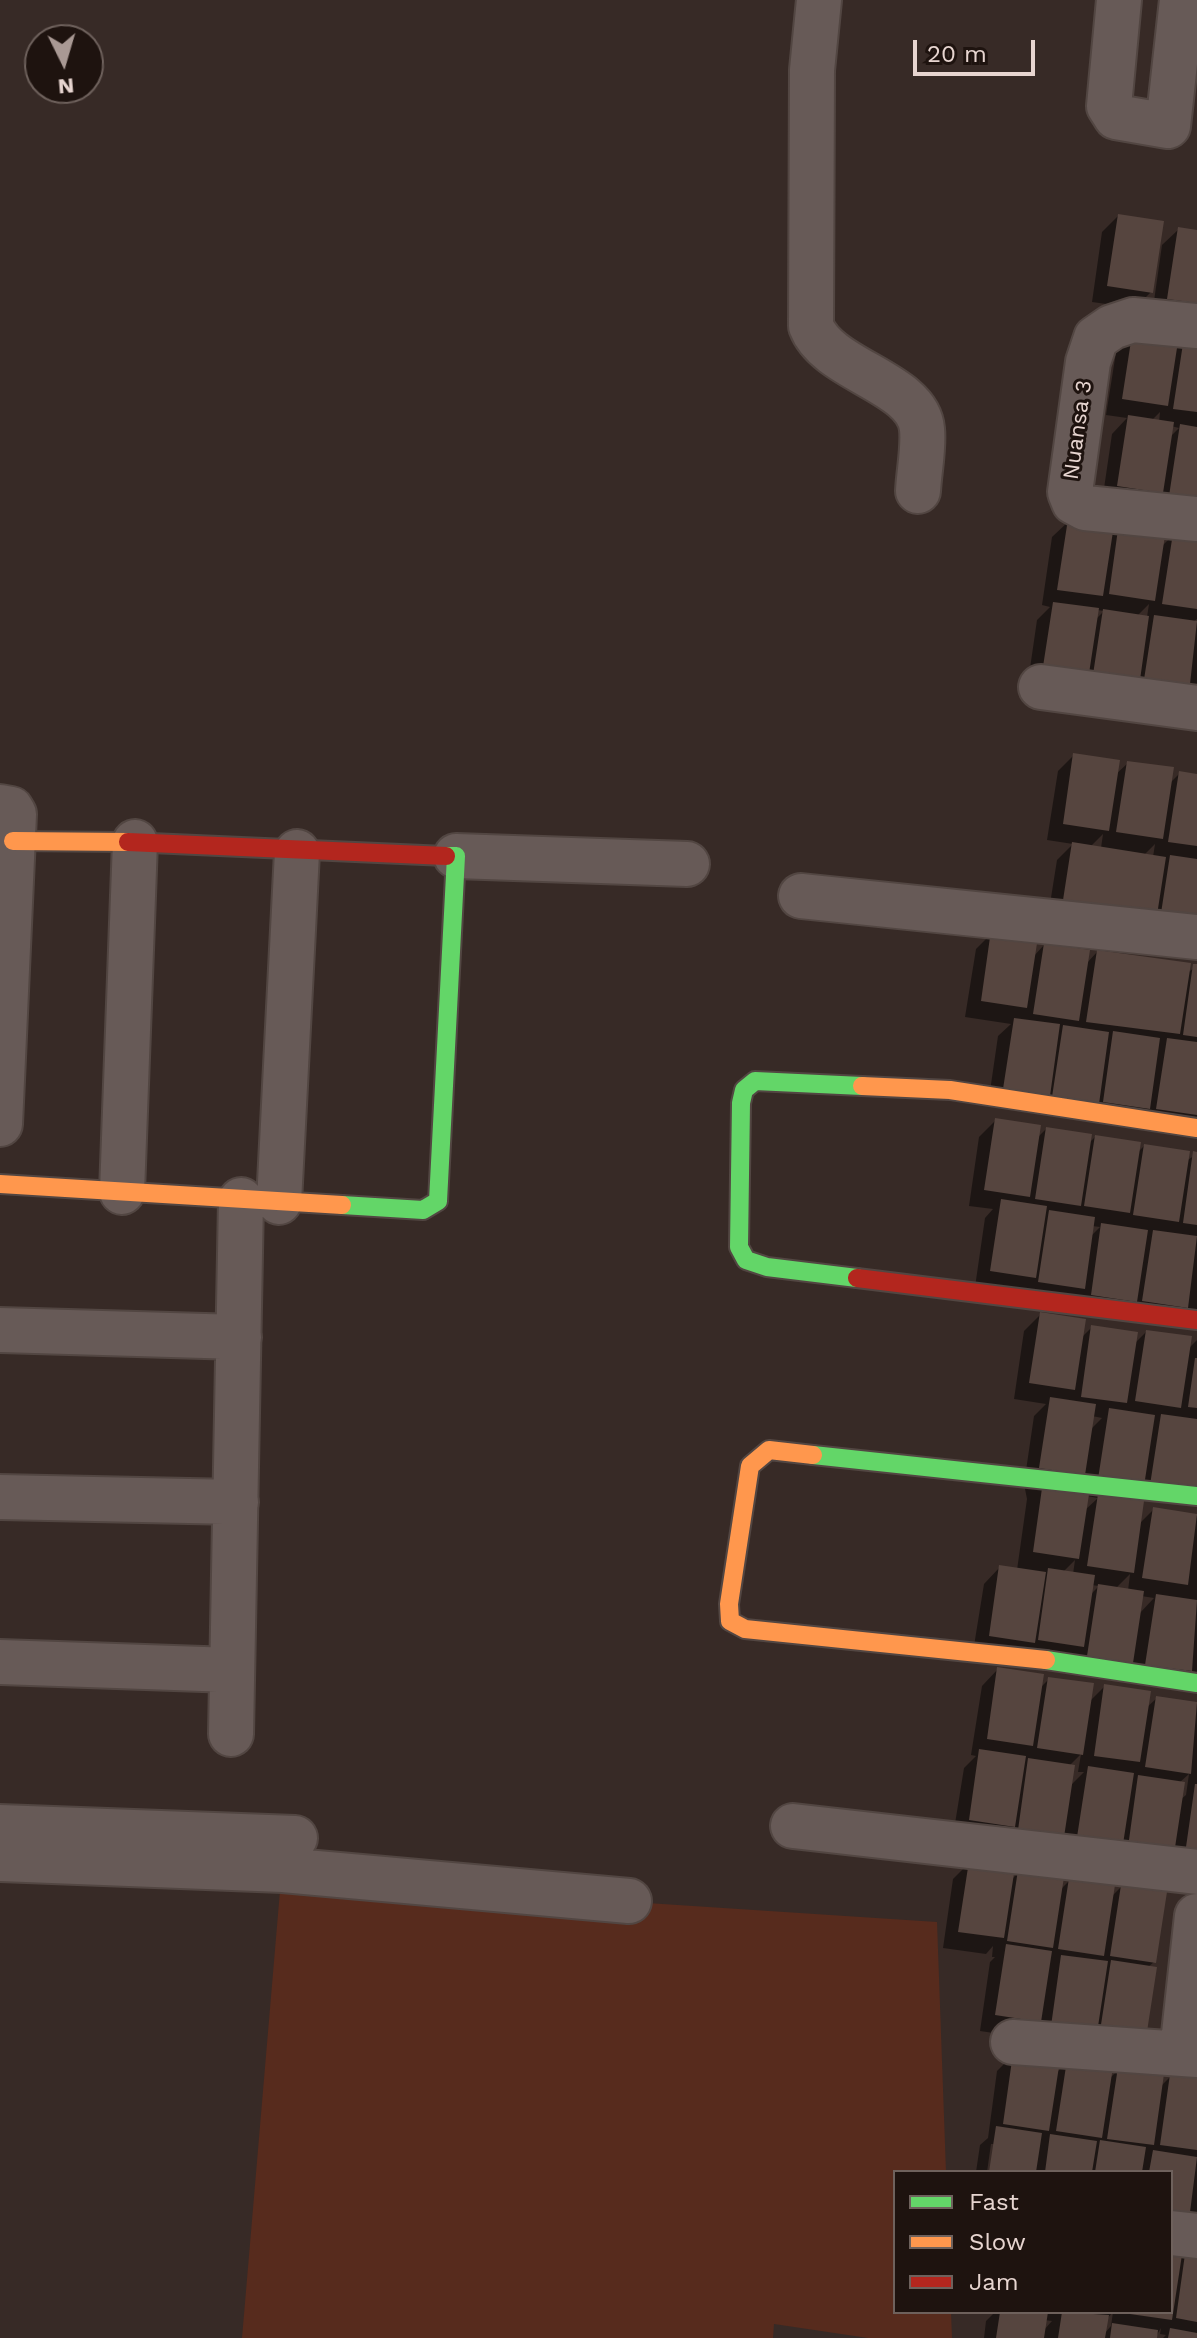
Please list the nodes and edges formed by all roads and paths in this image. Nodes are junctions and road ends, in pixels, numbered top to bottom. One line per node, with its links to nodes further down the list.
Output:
1 (819, 0): 6 (street)
2 (1119, 0): 4 (street)
3 (1182, 0): 4 (street)
4 (1182, 129)
5 (1197, 326): 7 (street, Nuansa 3)
6 (918, 491)
7 (1197, 519)
8 (1041, 687): 9 (street)
9 (1197, 708)
10 (7, 824): 11 (street); 17 (street)
11 (135, 842): 12 (street); 21 (street)
12 (297, 852): 13 (street); 22 (street)
13 (456, 856): 14 (street); 22 (street)
14 (687, 864)
15 (801, 896): 16 (street)
16 (1197, 937)
17 (2, 1001): 18 (street)
18 (0, 1124)
19 (1197, 1128): 23 (street)
20 (0, 1184): 21 (street)
21 (122, 1192): 22 (street)
22 (260, 1201): 25 (street)
23 (1197, 1320)
24 (0, 1330): 25 (street)
25 (239, 1337): 28 (street)
26 (1197, 1496): 31 (street)
27 (0, 1497): 28 (street)
28 (236, 1502): 30 (street)
29 (0, 1662): 30 (street)
30 (232, 1670): 32 (street)
31 (1197, 1683)
32 (231, 1734)
33 (793, 1826): 37 (street)
34 (0, 1827): 35 (street)
35 (295, 1838)
36 (0, 1859): 38 (street)
37 (1197, 1872)
38 (629, 1901)
39 (1197, 1916): 41 (street)
40 (1013, 2042): 41 (street)
41 (1189, 2054)
42 (1173, 2233): 43 (street)
43 (1197, 2236)

